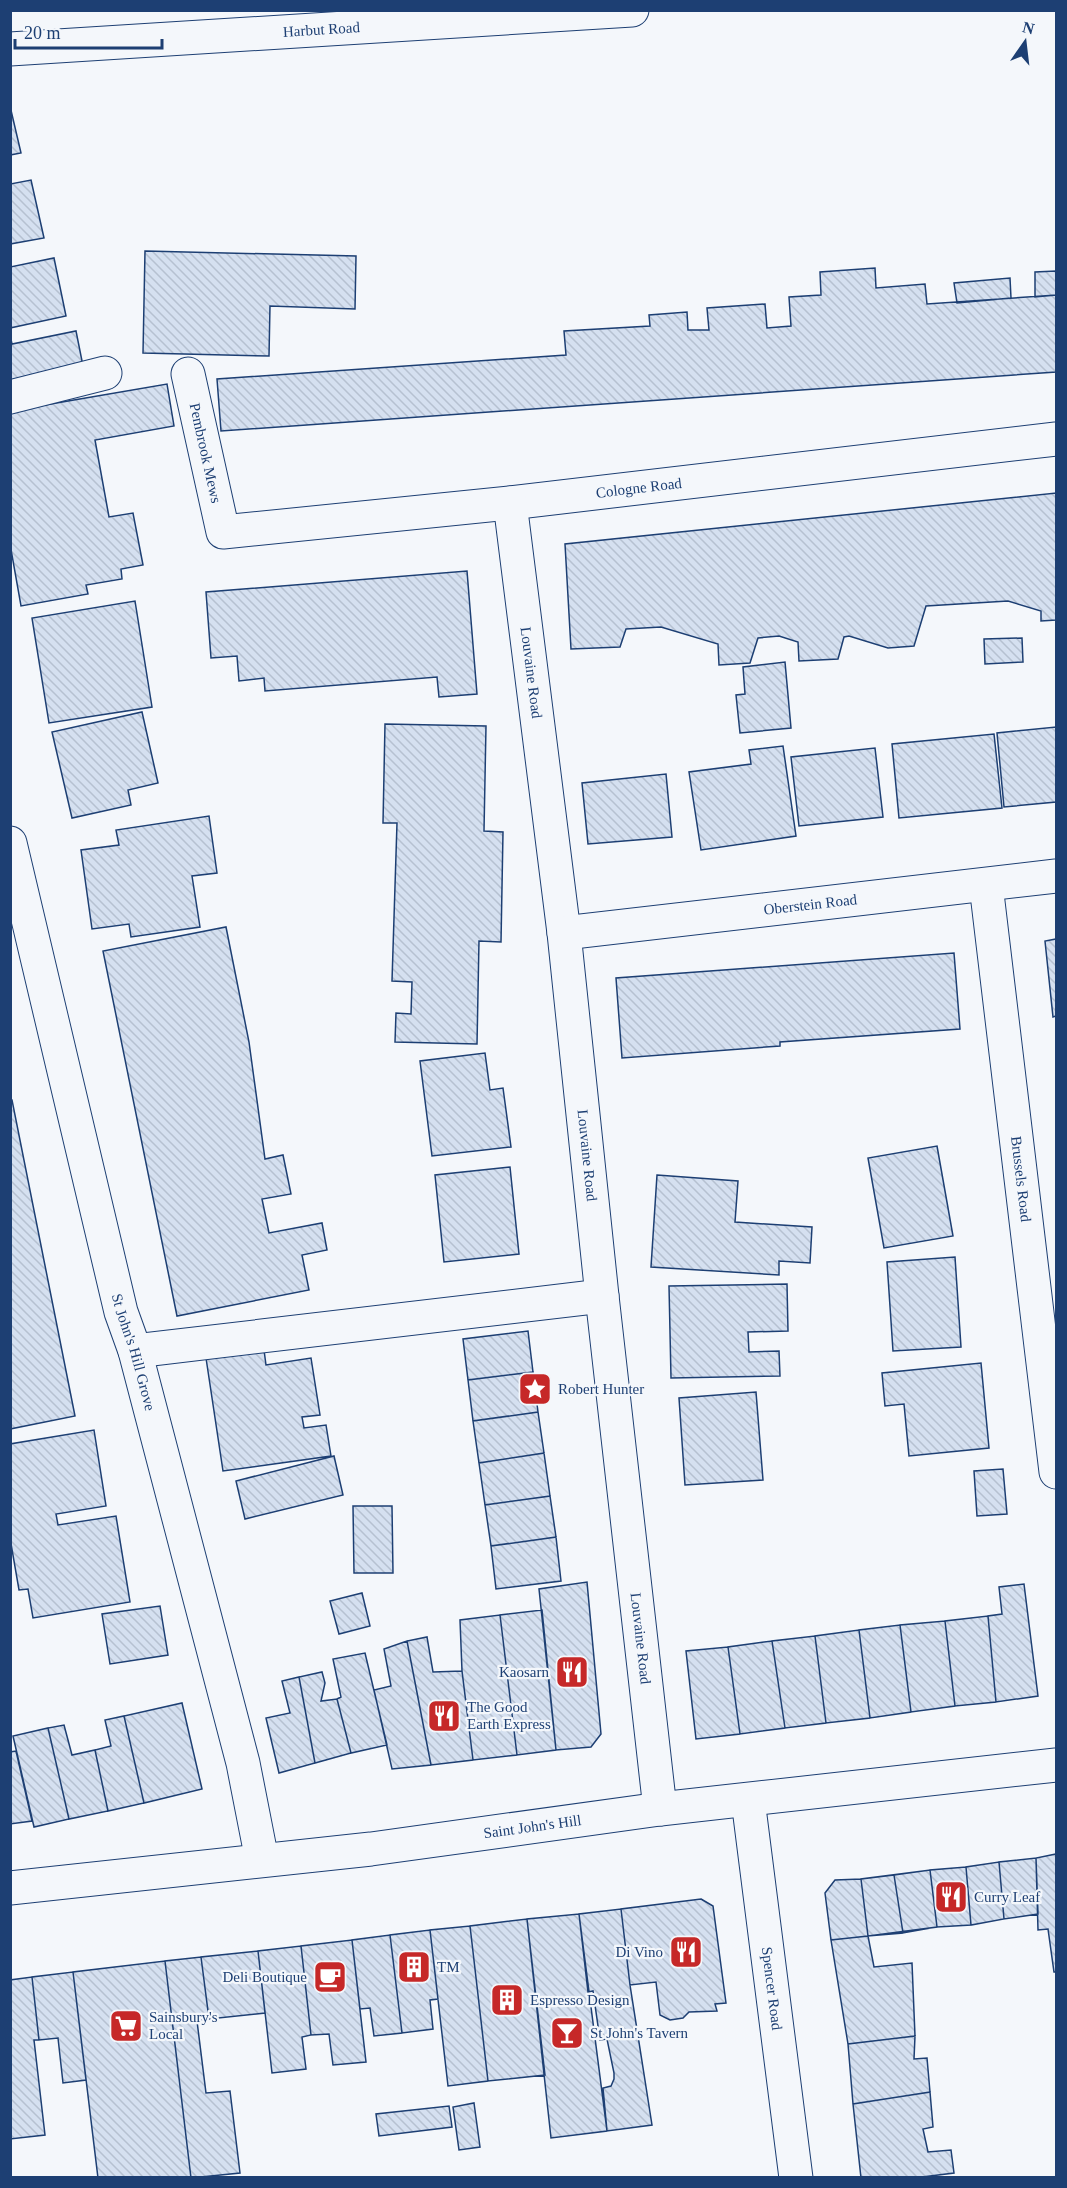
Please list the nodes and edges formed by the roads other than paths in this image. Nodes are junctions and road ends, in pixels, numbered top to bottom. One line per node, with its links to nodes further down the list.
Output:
1 (632, 10): 2 (street, Harbut Road)
2 (10, 49)
3 (105, 373): 5 (street)
4 (188, 374): 8 (street, Pembrook Mews)
5 (10, 397)
6 (1056, 439): 7 (street, Cologne Road)
7 (510, 503): 8 (street, Cologne Road); 12 (street, Louvaine Road)
8 (223, 532)
9 (10, 843): 14 (street, St John's Hill Grove)
10 (1056, 876): 11 (street, Oberstein Road)
11 (986, 885): 12 (street, Oberstein Road); 15 (street, Brussels Road)
12 (564, 933): 13 (street, Louvaine Road)
13 (602, 1296): 14 (street); 18 (street, Louvaine Road)
14 (135, 1351): 19 (street, St John's Hill Grove)
15 (1056, 1472)
16 (1056, 1765): 17 (street, Saint John's Hill)
17 (748, 1800): 18 (street, Saint John's Hill); 21 (street, Spencer Road)
18 (660, 1809): 19 (street, Saint John's Hill)
19 (262, 1860): 20 (street, Saint John's Hill)
20 (10, 1888)
21 (796, 2178)

